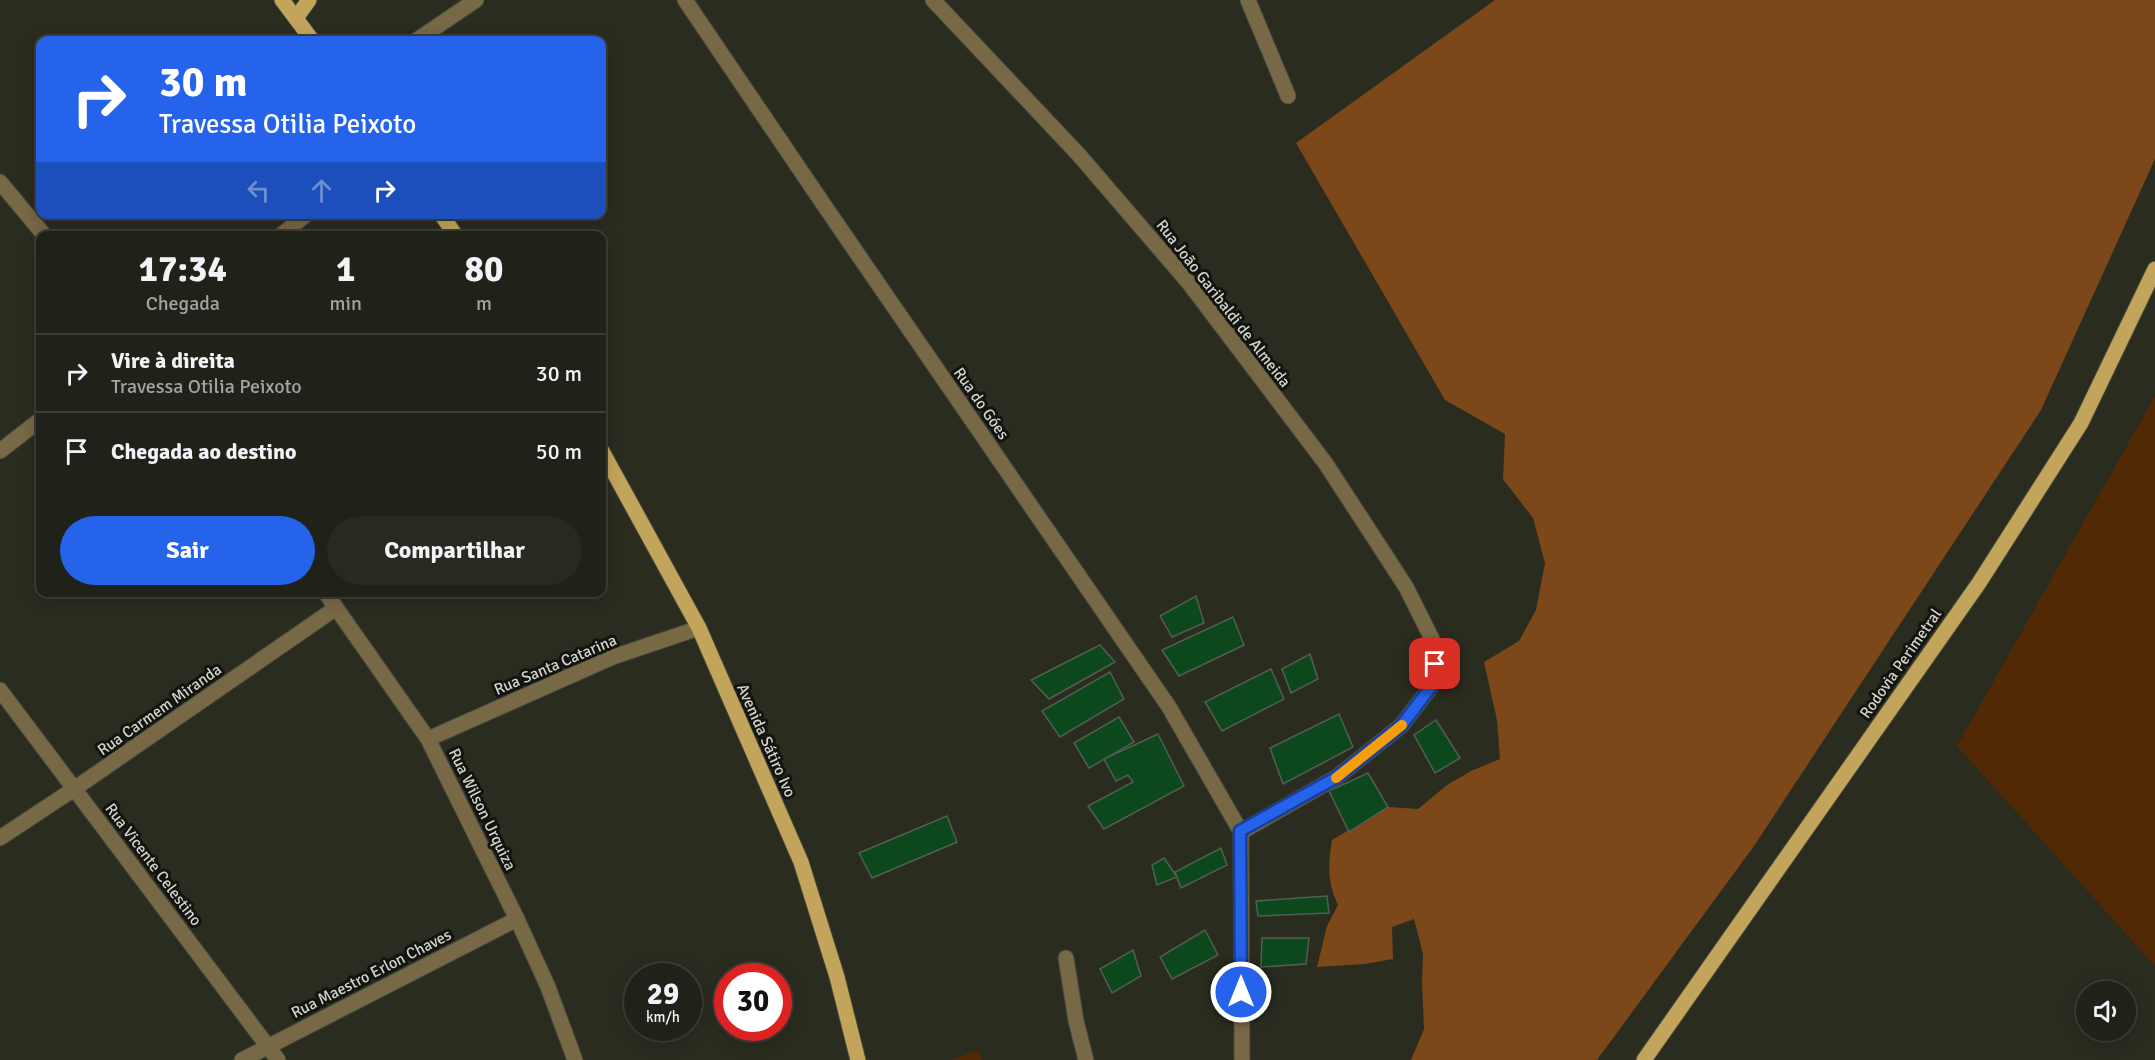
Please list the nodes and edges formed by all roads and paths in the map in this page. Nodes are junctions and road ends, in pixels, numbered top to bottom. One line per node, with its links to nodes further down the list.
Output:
1 (282, 0): 7 (main road)
2 (309, 0): 7 (main road)
3 (476, 0): 9 (street)
4 (686, 0): 25 (street, Rua do Góes)
5 (933, 0): 25 (street, Rua João Garibaldi de Almeida)
6 (1248, 0): 10 (street)
7 (296, 18): 8 (main road)
8 (309, 36)
9 (423, 36)
10 (1288, 96)
11 (0, 182): 13 (street)
12 (301, 219): 14 (street)
13 (41, 231)
14 (286, 231)
15 (2155, 269): 36 (main road, Rodovia Perimetral)
16 (36, 423): 17 (street)
17 (0, 451)
18 (606, 458): 21 (main road, Avenida Sátiro Ivo)
19 (328, 597): 20 (street, Rua Wilson Urquiza)
20 (336, 608): 23 (street, Rua Wilson Urquiza); 24 (street, Rua Carmem Miranda)
21 (699, 628): 23 (street, Rua Santa Catarina); 33 (main road, Avenida Sátiro Ivo)
22 (0, 690): 24 (street, Rua Vicente Celestino)
23 (428, 739): 27 (street, Rua Wilson Urquiza)
24 (74, 789): 26 (street, Rua Carmem Miranda); 29 (street, Rua Vicente Celestino)
25 (1240, 831): 35 (street)
26 (0, 837)
27 (517, 919): 29 (street, Rua Maestro Erlon Chaves); 32 (street, Rua Wilson Urquiza)
28 (1066, 958): 34 (street)
29 (269, 1046): 30 (street, Rua Maestro Erlon Chaves); 31 (street, Rua Vicente Celestino)
30 (242, 1060)
31 (278, 1060)
32 (574, 1060)
33 (858, 1060)
34 (1086, 1060)
35 (1242, 1060)
36 (1644, 1060)

